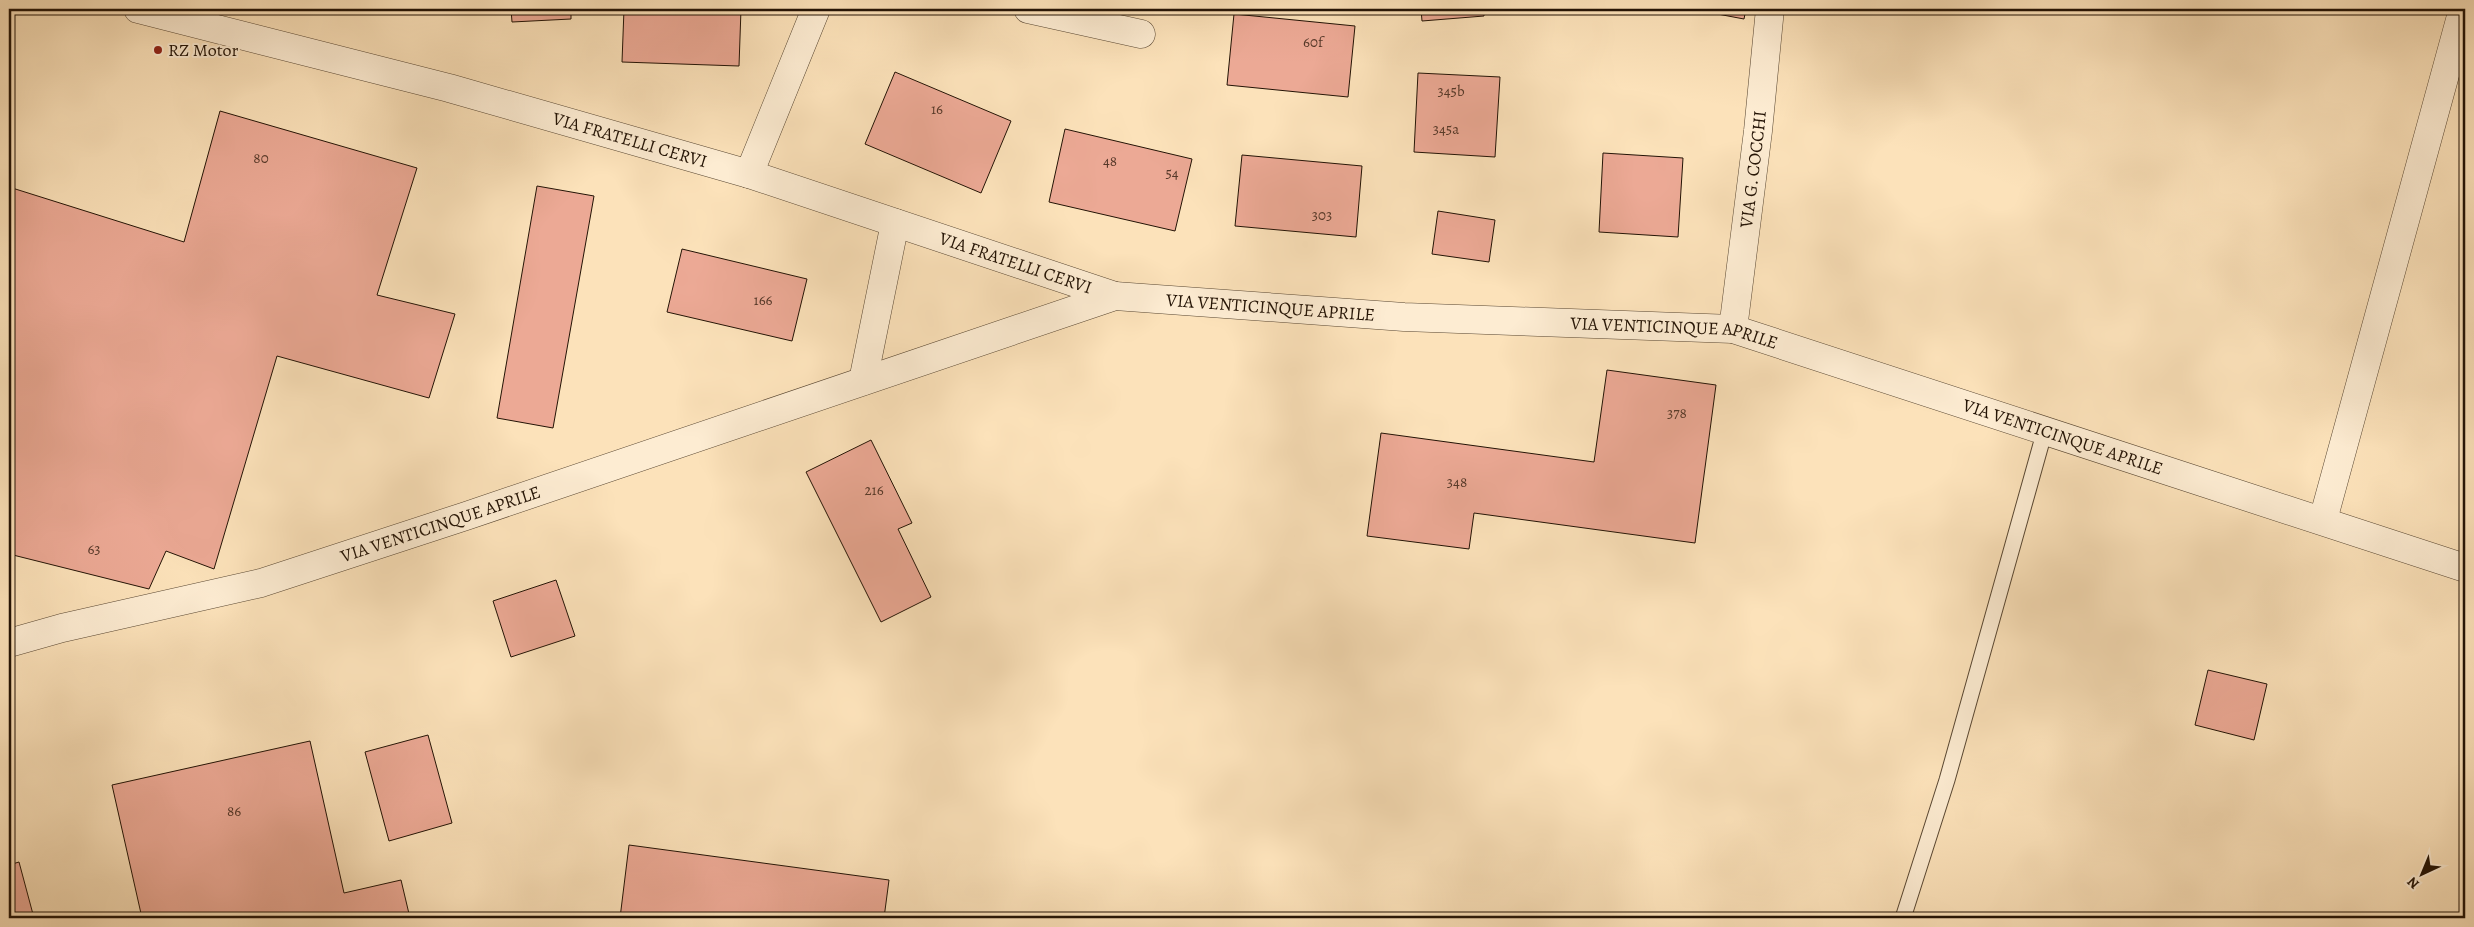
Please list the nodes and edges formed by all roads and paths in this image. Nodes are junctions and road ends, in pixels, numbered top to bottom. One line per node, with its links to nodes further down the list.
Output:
1 (138, 9): 7 (street, VIA FRATELLI CERVI)
2 (816, 9): 7 (street)
3 (1028, 9): 6 (street)
4 (1770, 9): 10 (street, VIA G. COCCHI)
5 (2463, 9): 13 (street)
6 (1141, 34)
7 (748, 174): 8 (street, VIA FRATELLI CERVI)
8 (895, 223): 9 (street, VIA FRATELLI CERVI); 11 (street)
9 (1115, 296): 10 (street, VIA VENTICINQUE APRILE); 11 (street, VIA VENTICINQUE APRILE)
10 (1733, 329): 12 (street, VIA VENTICINQUE APRILE)
11 (864, 382): 15 (street, VIA VENTICINQUE APRILE)
12 (2045, 430): 13 (street, VIA VENTICINQUE APRILE); 16 (lane)
13 (2323, 520): 14 (street, VIA VENTICINQUE APRILE)
14 (2465, 568)
15 (9, 643)
16 (1903, 918)

